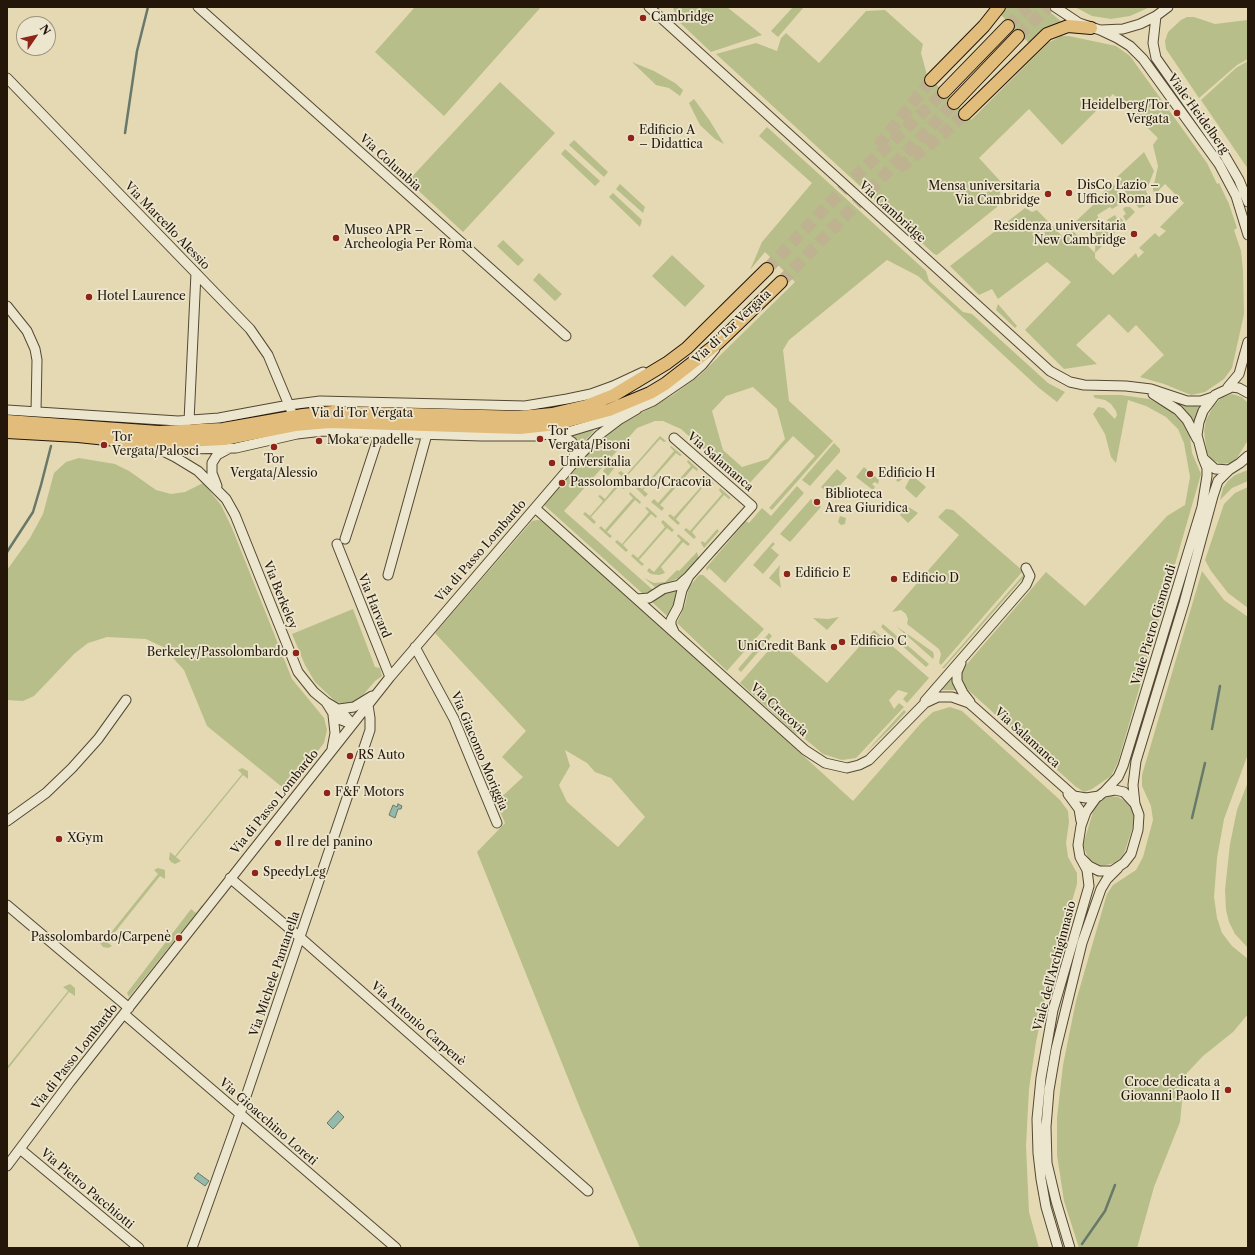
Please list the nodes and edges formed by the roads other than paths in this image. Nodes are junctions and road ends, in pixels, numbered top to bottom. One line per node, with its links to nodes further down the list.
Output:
1 (198, 7): 21 (street, Via Columbia)
2 (649, 7): 24 (street, Via Cambridge)
3 (999, 7): 11 (main road)
4 (1055, 7): 8 (street, Viale Heidelberg)
5 (1166, 9): 6 (street)
6 (1156, 16): 8 (street); 15 (street, Viale Heidelberg)
7 (1008, 26): 12 (main road)
8 (1095, 29): 14 (main road); 16 (street, Viale Heidelberg)
9 (1018, 36): 13 (main road)
10 (7, 78): 18 (street, Via Marcello Alessio)
11 (931, 80)
12 (944, 92)
13 (954, 103)
14 (966, 114)
15 (1248, 202)
16 (1248, 235)
17 (767, 269): 31 (main road, Via di Tor Vergata)
18 (196, 273): 31 (street, Via Marcello Alessio); 33 (street)
19 (781, 282): 23 (main road, Via di Tor Vergata)
20 (7, 306): 30 (street)
21 (566, 336)
22 (1248, 342): 25 (street)
23 (718, 343): 28 (street); 31 (main road, Via di Tor Vergata)
24 (1141, 388): 27 (street, Via Cambridge); 39 (street, Via Cambridge)
25 (1228, 388): 26 (street); 27 (street)
26 (1248, 393)
27 (1213, 397): 39 (street)
28 (637, 409): 37 (street, Via di Tor Vergata); 44 (street, Via di Passo Lombardo)
29 (7, 410): 30 (street, Via di Tor Vergata)
30 (36, 412): 33 (street, Via di Tor Vergata)
31 (293, 420): 32 (main road, Via di Tor Vergata); 33 (street, Via di Tor Vergata); 35 (street, Via di Tor Vergata); 40 (main road, Via di Tor Vergata); 41 (street, Via di Tor Vergata)
32 (7, 421)
33 (189, 421)
34 (7, 432): 40 (main road, Via di Tor Vergata)
35 (380, 432): 36 (street, Via di Tor Vergata); 49 (street)
36 (427, 434): 37 (street, Via di Tor Vergata); 52 (street)
37 (544, 435): 44 (street)
38 (674, 438): 53 (street, Via Salamanca)
39 (1197, 440): 43 (street, Viale Pietro Gismondi)
40 (145, 443): 41 (street, Via di Tor Vergata); 47 (street, Via Berkeley)
41 (230, 448): 47 (street, Via Berkeley)
42 (1248, 456): 46 (street, Viale Pietro Gismondi)
43 (1203, 458): 46 (street); 71 (street, Viale Pietro Gismondi)
44 (573, 462): 48 (street, Via di Passo Lombardo)
45 (1248, 464): 46 (street)
46 (1233, 468): 72 (street, Viale Pietro Gismondi)
47 (220, 491): 67 (street, Via Berkeley)
48 (535, 508): 55 (street, Via Cracovia); 59 (street, Via di Passo Lombardo)
49 (345, 539)
50 (337, 544): 61 (street, Via Harvard)
51 (1026, 568): 60 (street)
52 (388, 575)
53 (689, 576): 54 (street, Via Salamanca); 56 (street, Via Salamanca)
54 (656, 594): 55 (street, Via Salamanca); 57 (street)
55 (637, 599): 57 (street, Via Cracovia)
56 (674, 613): 57 (street); 58 (street, Via Salamanca)
57 (654, 615): 58 (street, Via Cracovia)
58 (674, 632): 65 (street, Via Cracovia)
59 (415, 647): 61 (street, Via di Passo Lombardo); 74 (street, Via Giacomo Moriggia)
60 (966, 654): 65 (street); 66 (street)
61 (390, 677): 62 (street, Via di Passo Lombardo)
62 (378, 692): 64 (street, Via di Passo Lombardo); 67 (street)
63 (126, 700): 73 (street)
64 (368, 705): 68 (street, Via di Passo Lombardo); 80 (street, Via Michele Pantanella)
65 (919, 708): 66 (street, Via Cracovia)
66 (976, 709): 70 (street, Via Salamanca)
67 (336, 712): 68 (street, Via Berkeley); 69 (street)
68 (352, 724): 69 (street, Via di Passo Lombardo)
69 (331, 751): 78 (street, Via di Passo Lombardo)
70 (1061, 785): 71 (street); 75 (street)
71 (1101, 794): 72 (street); 75 (street)
72 (1135, 804): 77 (street)
73 (7, 821)
74 (497, 823)
75 (1081, 826): 76 (street)
76 (1080, 857): 77 (street); 89 (street, Viale dell'Archiginnasio)
77 (1118, 868): 90 (street, Viale dell'Archiginnasio)
78 (230, 878): 80 (street, Via Antonio Carpenè); 81 (street, Via di Passo Lombardo)
79 (7, 905): 81 (street, Via Gioacchino Loreti)
80 (300, 937): 82 (street, Via Michele Pantanella); 85 (street, Via Antonio Carpenè)
81 (127, 1011): 82 (street, Via Gioacchino Loreti); 83 (street, Via di Passo Lombardo)
82 (240, 1114): 87 (street, Via Michele Pantanella); 88 (street, Via Gioacchino Loreti)
83 (20, 1149): 84 (street, Via di Passo Lombardo); 86 (street, Via Pietro Pacchiotti)
84 (7, 1166)
85 (588, 1191)
86 (139, 1248)
87 (192, 1248)
88 (396, 1248)
89 (1058, 1248)
90 (1070, 1248)

